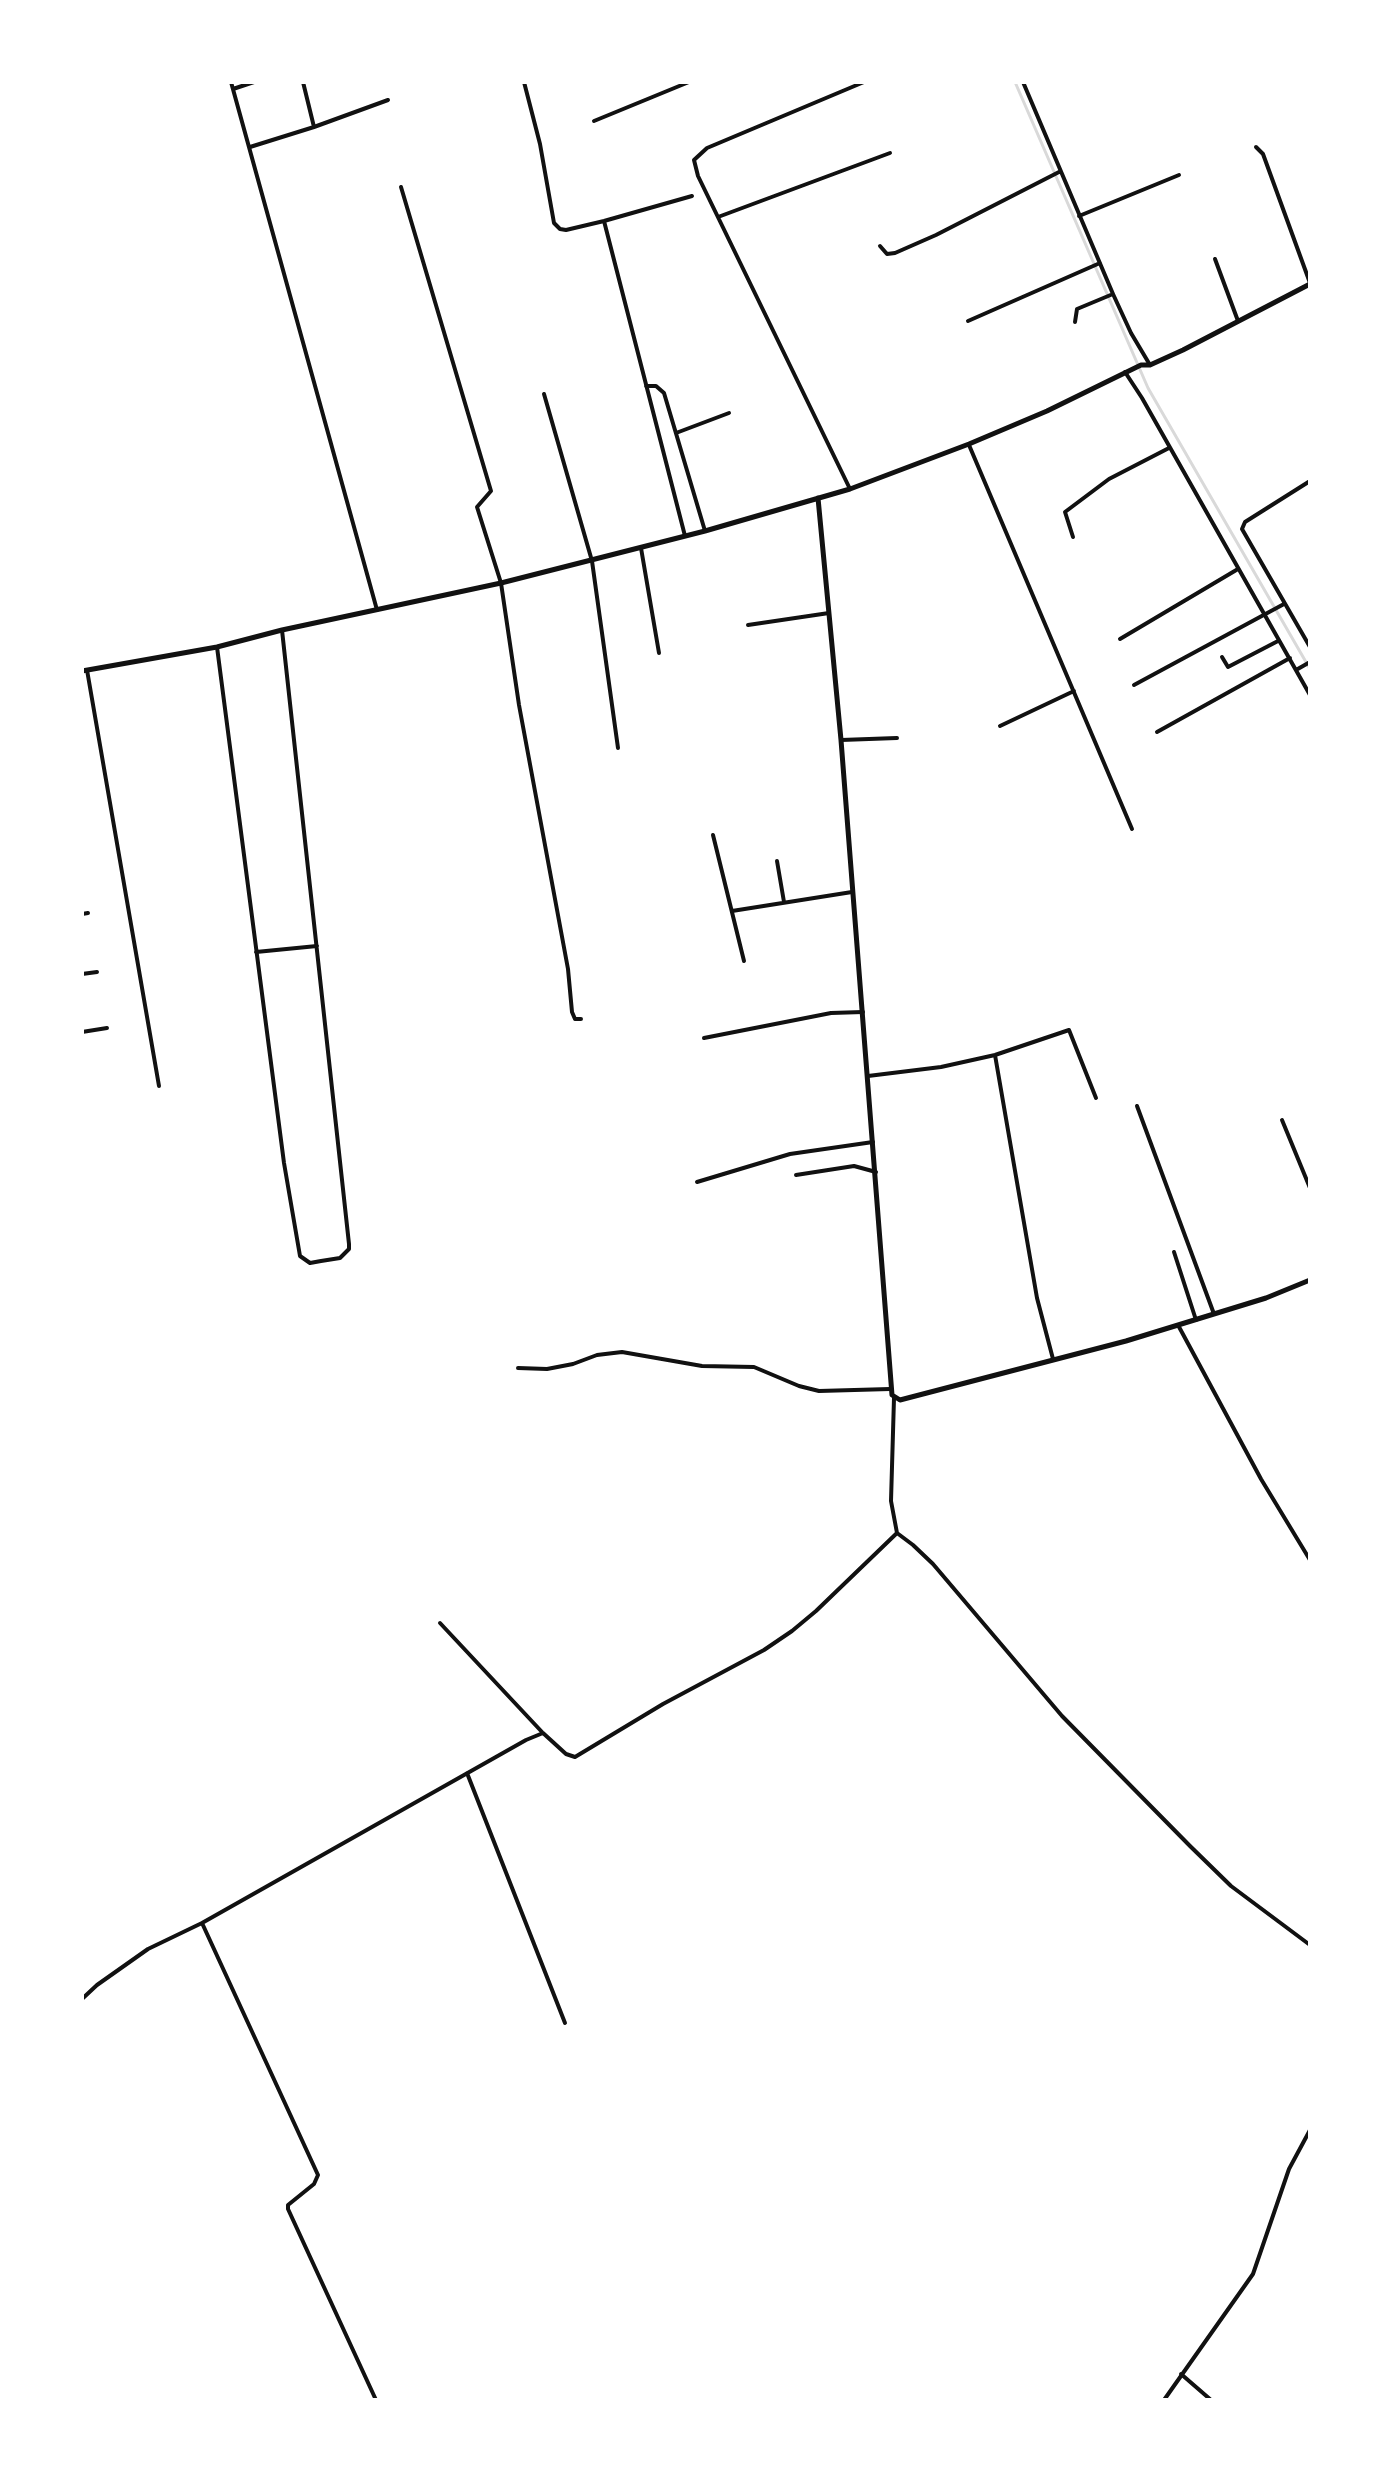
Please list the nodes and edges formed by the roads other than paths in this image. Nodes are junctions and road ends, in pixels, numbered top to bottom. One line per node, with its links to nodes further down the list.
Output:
1 (231, 82): 8 (street)
2 (254, 82): 8 (street)
3 (303, 82): 11 (street)
4 (524, 82): 21 (street)
5 (689, 82): 10 (street)
6 (864, 82): 20 (street)
7 (1023, 82): 15 (street)
8 (233, 89): 12 (street)
9 (388, 100): 11 (street)
10 (594, 121)
11 (314, 127): 12 (street)
12 (250, 147): 49 (street)
13 (1256, 147): 25 (street)
14 (890, 153): 20 (street)
15 (1058, 172): 19 (street); 22 (street)
16 (1179, 175): 19 (street)
17 (401, 187): 47 (street)
18 (692, 196): 21 (street)
19 (1079, 216): 24 (street)
20 (718, 217): 39 (street)
21 (604, 221): 32 (street)
22 (880, 246)
23 (1215, 259): 28 (street)
24 (1097, 264): 26 (street); 27 (street)
25 (1310, 284): 28 (street)
26 (1111, 295): 29 (street); 30 (street)
27 (968, 321)
28 (1238, 321): 30 (street)
29 (1075, 322)
30 (1150, 365): 31 (street)
31 (1127, 371): 36 (street); 37 (street)
32 (646, 386): 35 (street); 42 (street)
33 (544, 394): 45 (street)
34 (729, 413): 35 (street)
35 (676, 433): 41 (street)
36 (969, 444): 39 (street); 65 (street)
37 (1169, 448): 43 (street); 46 (street)
38 (1310, 481): 48 (street)
39 (850, 489): 40 (street)
40 (818, 498): 41 (street); 50 (street)
41 (705, 531): 42 (street)
42 (685, 536): 44 (street)
43 (1073, 537)
44 (641, 548): 45 (street); 58 (street)
45 (592, 561): 47 (street); 71 (street)
46 (1238, 569): 51 (street); 54 (street)
47 (501, 583): 49 (street); 84 (street)
48 (1285, 603): 51 (street); 57 (street)
49 (377, 610): 53 (street)
50 (829, 613): 52 (street); 70 (street)
51 (1265, 614): 55 (street); 64 (street)
52 (748, 625)
53 (282, 630): 56 (street); 78 (street)
54 (1120, 639)
55 (1278, 641): 59 (street); 60 (street)
56 (217, 647): 63 (street); 79 (street)
57 (1310, 647)
58 (659, 653)
59 (1222, 657)
60 (1290, 658): 62 (street); 68 (street)
61 (1310, 662): 62 (street)
62 (1299, 669): 66 (street)
63 (84, 671): 90 (street)
64 (1134, 685)
65 (1074, 691): 67 (street); 72 (street)
66 (1310, 695)
67 (1000, 726)
68 (1157, 732)
69 (897, 738): 70 (street)
70 (841, 740): 75 (street)
71 (618, 748)
72 (1132, 829)
73 (713, 835): 77 (street)
74 (777, 861): 76 (street)
75 (852, 892): 76 (street); 83 (street)
76 (784, 902): 77 (street)
77 (732, 912): 80 (street)
78 (318, 946): 79 (street); 79 (street)
79 (256, 952)
80 (744, 961)
81 (97, 972): 82 (street)
82 (82, 974)
83 (863, 1012): 87 (street); 89 (street)
84 (581, 1019)
85 (107, 1028): 86 (street)
86 (82, 1032)
87 (704, 1038)
88 (995, 1055): 89 (street); 91 (street); 104 (street)
89 (868, 1076): 94 (street)
90 (159, 1086)
91 (1096, 1098)
92 (1137, 1106): 101 (street)
93 (1282, 1120): 98 (street)
94 (873, 1142): 95 (street); 97 (street)
95 (876, 1172): 96 (street); 106 (street)
96 (796, 1175)
97 (697, 1182)
98 (1310, 1188)
99 (1174, 1252): 102 (street)
100 (1310, 1280): 101 (street)
101 (1214, 1314): 102 (street)
102 (1196, 1320): 103 (street)
103 (1178, 1325): 104 (street); 109 (street)
104 (1053, 1359): 107 (street)
105 (518, 1368): 106 (street)
106 (890, 1389): 107 (street)
107 (894, 1398): 108 (street)
108 (897, 1533): 111 (street); 114 (street)
109 (1310, 1560)
110 (440, 1623): 111 (street)
111 (540, 1734): 112 (street)
112 (467, 1773): 113 (street); 116 (street)
113 (202, 1923): 115 (street); 119 (street)
114 (1310, 1945)
115 (82, 1999)
116 (565, 2023)
117 (1310, 2130): 118 (street)
118 (1181, 2374): 120 (street); 121 (street)
119 (376, 2400)
120 (1164, 2400)
121 (1211, 2400)

